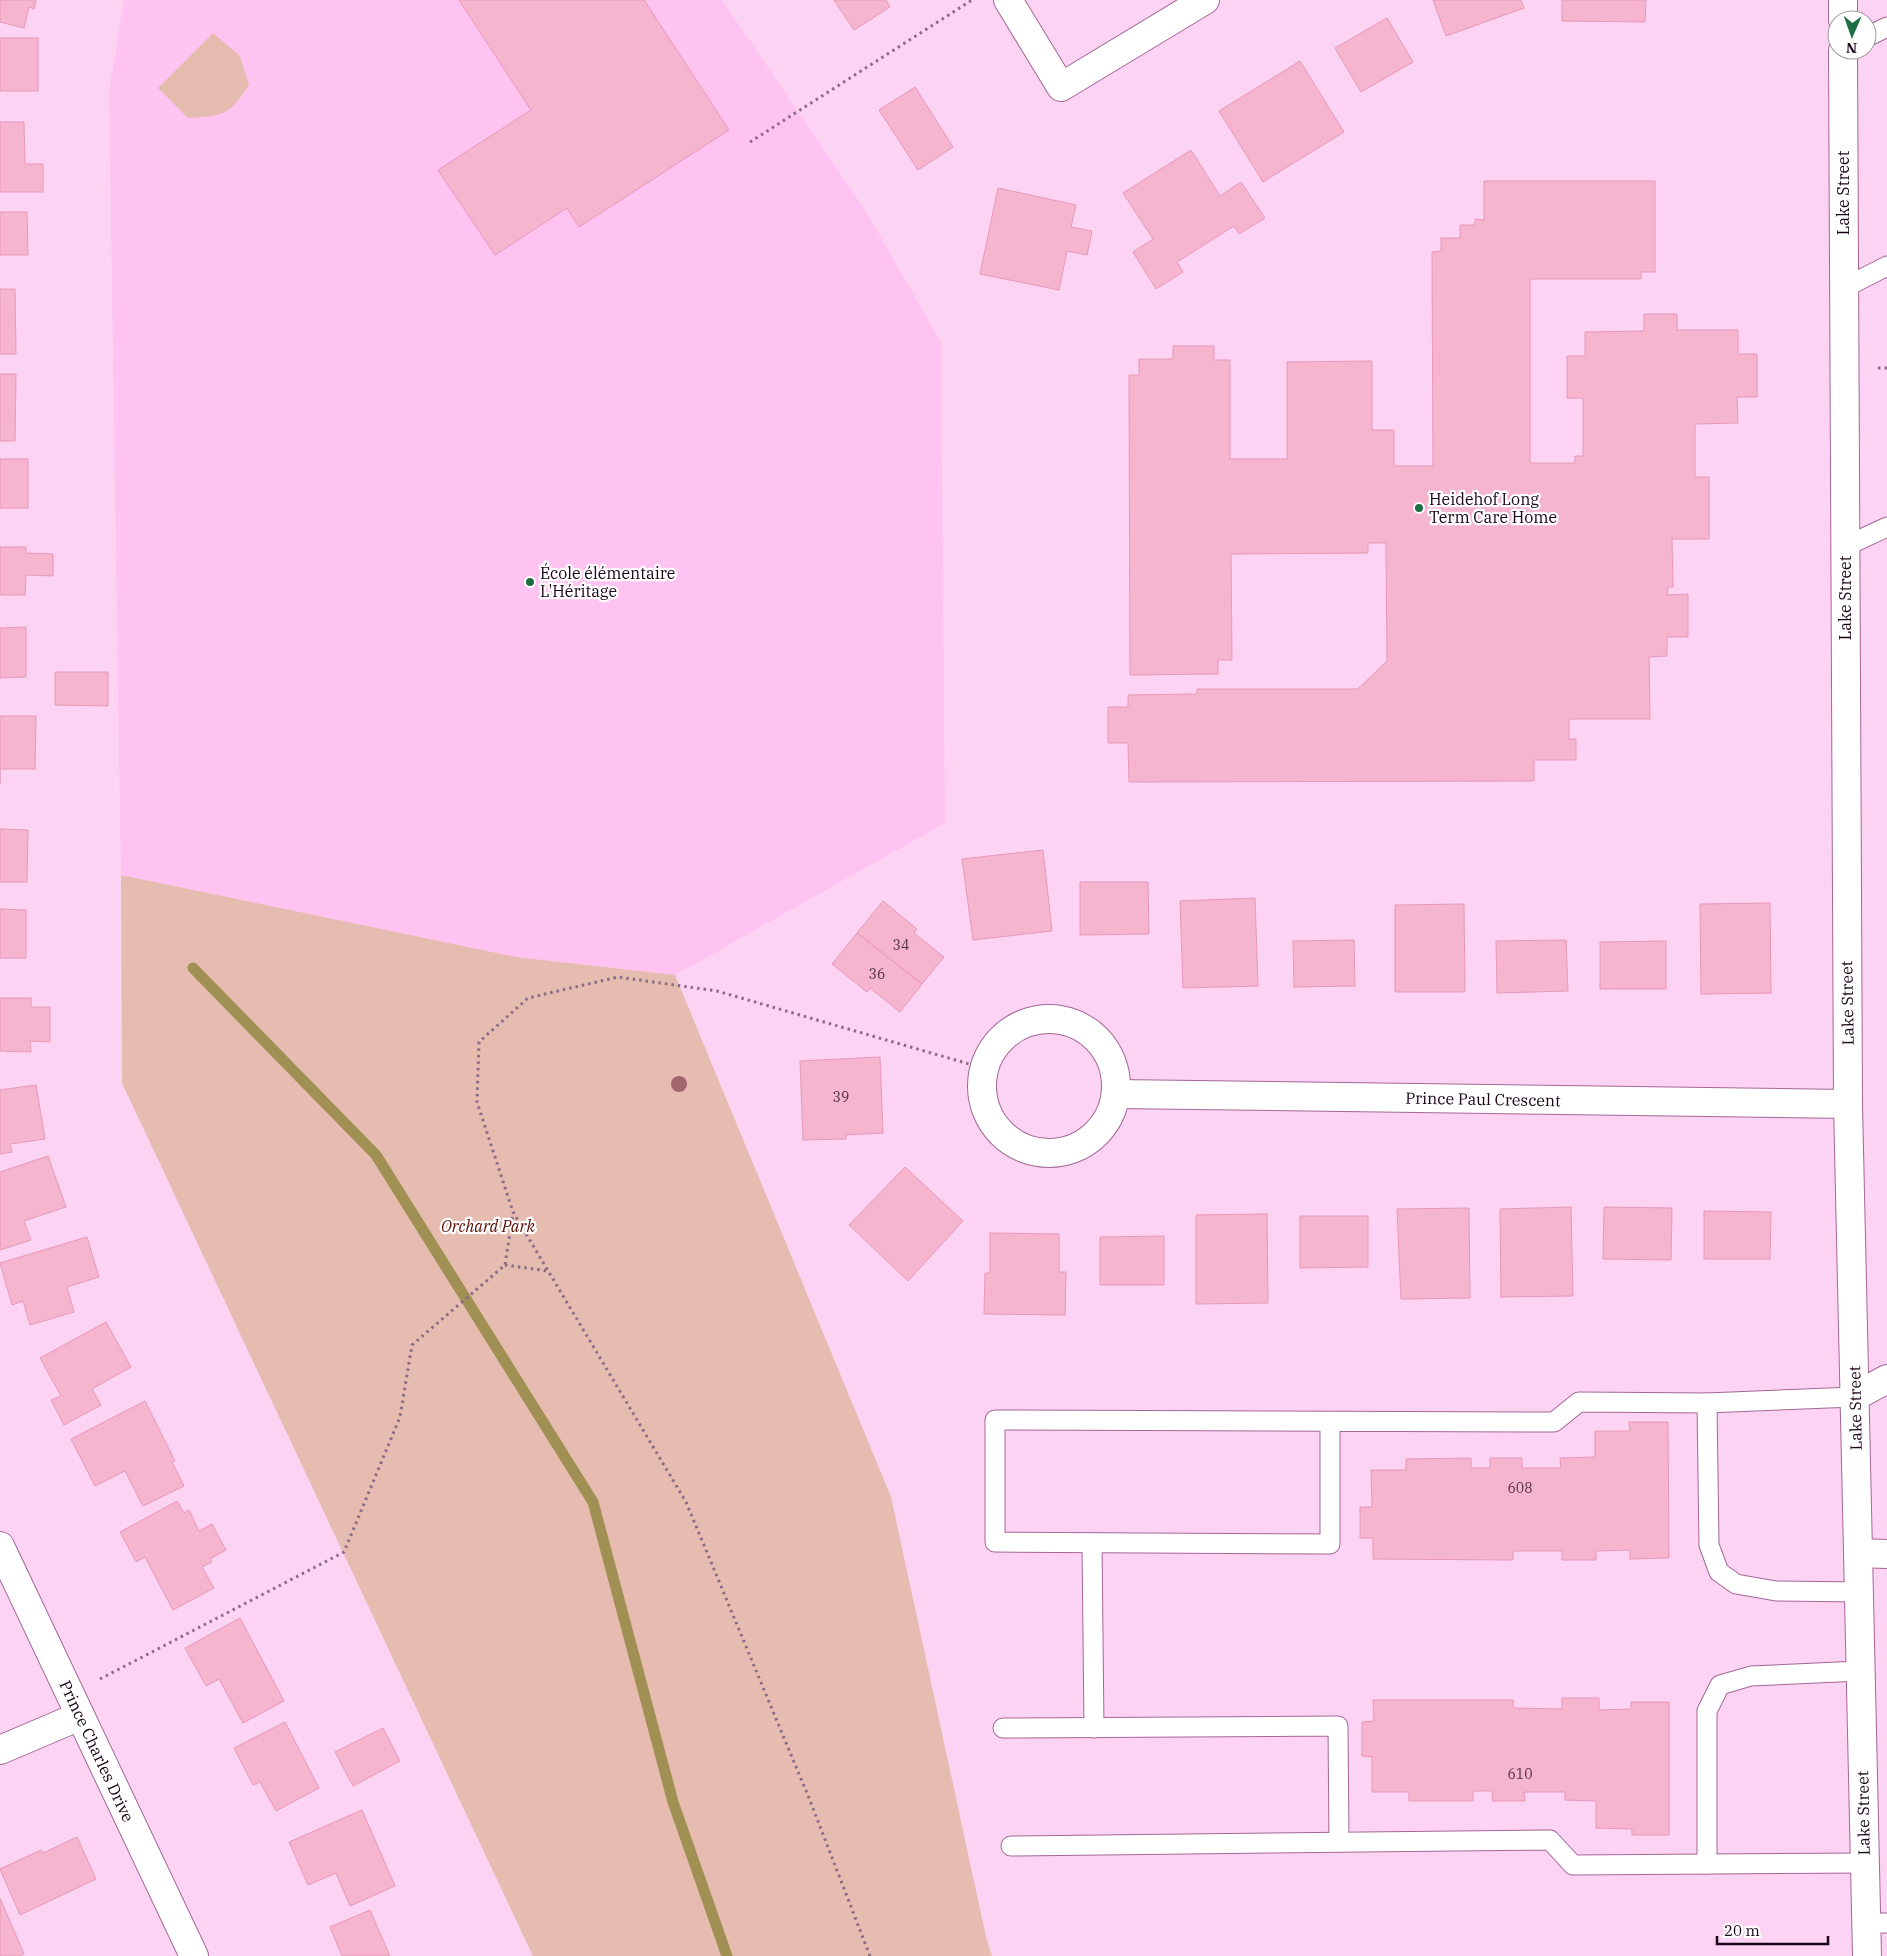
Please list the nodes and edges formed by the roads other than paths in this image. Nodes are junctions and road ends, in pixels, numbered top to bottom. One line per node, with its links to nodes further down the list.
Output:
1 (1008, 0): 2 (street)
2 (1205, 0)
3 (1843, 60): 5 (street, Lake Street)
4 (1887, 266): 5 (lane)
5 (1844, 288): 7 (street, Lake Street)
6 (1887, 527): 7 (lane)
7 (1844, 547): 9 (street, Lake Street)
8 (1117, 1094): 8 (street); 9 (street, Prince Paul Crescent)
9 (1848, 1104): 11 (street, Lake Street)
10 (1887, 1380): 11 (street)
11 (1854, 1397): 12 (lane); 16 (street, Lake Street)
12 (1707, 1403): 13 (lane); 18 (lane)
13 (1330, 1422): 14 (lane); 14 (lane)
14 (1092, 1543): 22 (lane)
15 (0, 1546): 20 (street, Prince Charles Drive)
16 (1858, 1553): 17 (street); 18 (street, Lake Street)
17 (1887, 1554)
18 (1858, 1592): 19 (street, Lake Street)
19 (1860, 1671): 26 (street, Lake Street); 27 (lane)
20 (76, 1705): 23 (street); 29 (street, Prince Charles Drive)
21 (1003, 1728): 22 (lane)
22 (1094, 1728): 24 (lane)
23 (0, 1750)
24 (1339, 1842): 25 (lane); 27 (lane)
25 (1012, 1846)
26 (1864, 1863): 27 (lane); 28 (street, Lake Street)
27 (1707, 1864)
28 (1876, 1923): 30 (street, Lake Street)
29 (194, 1956)
30 (1867, 1956)

